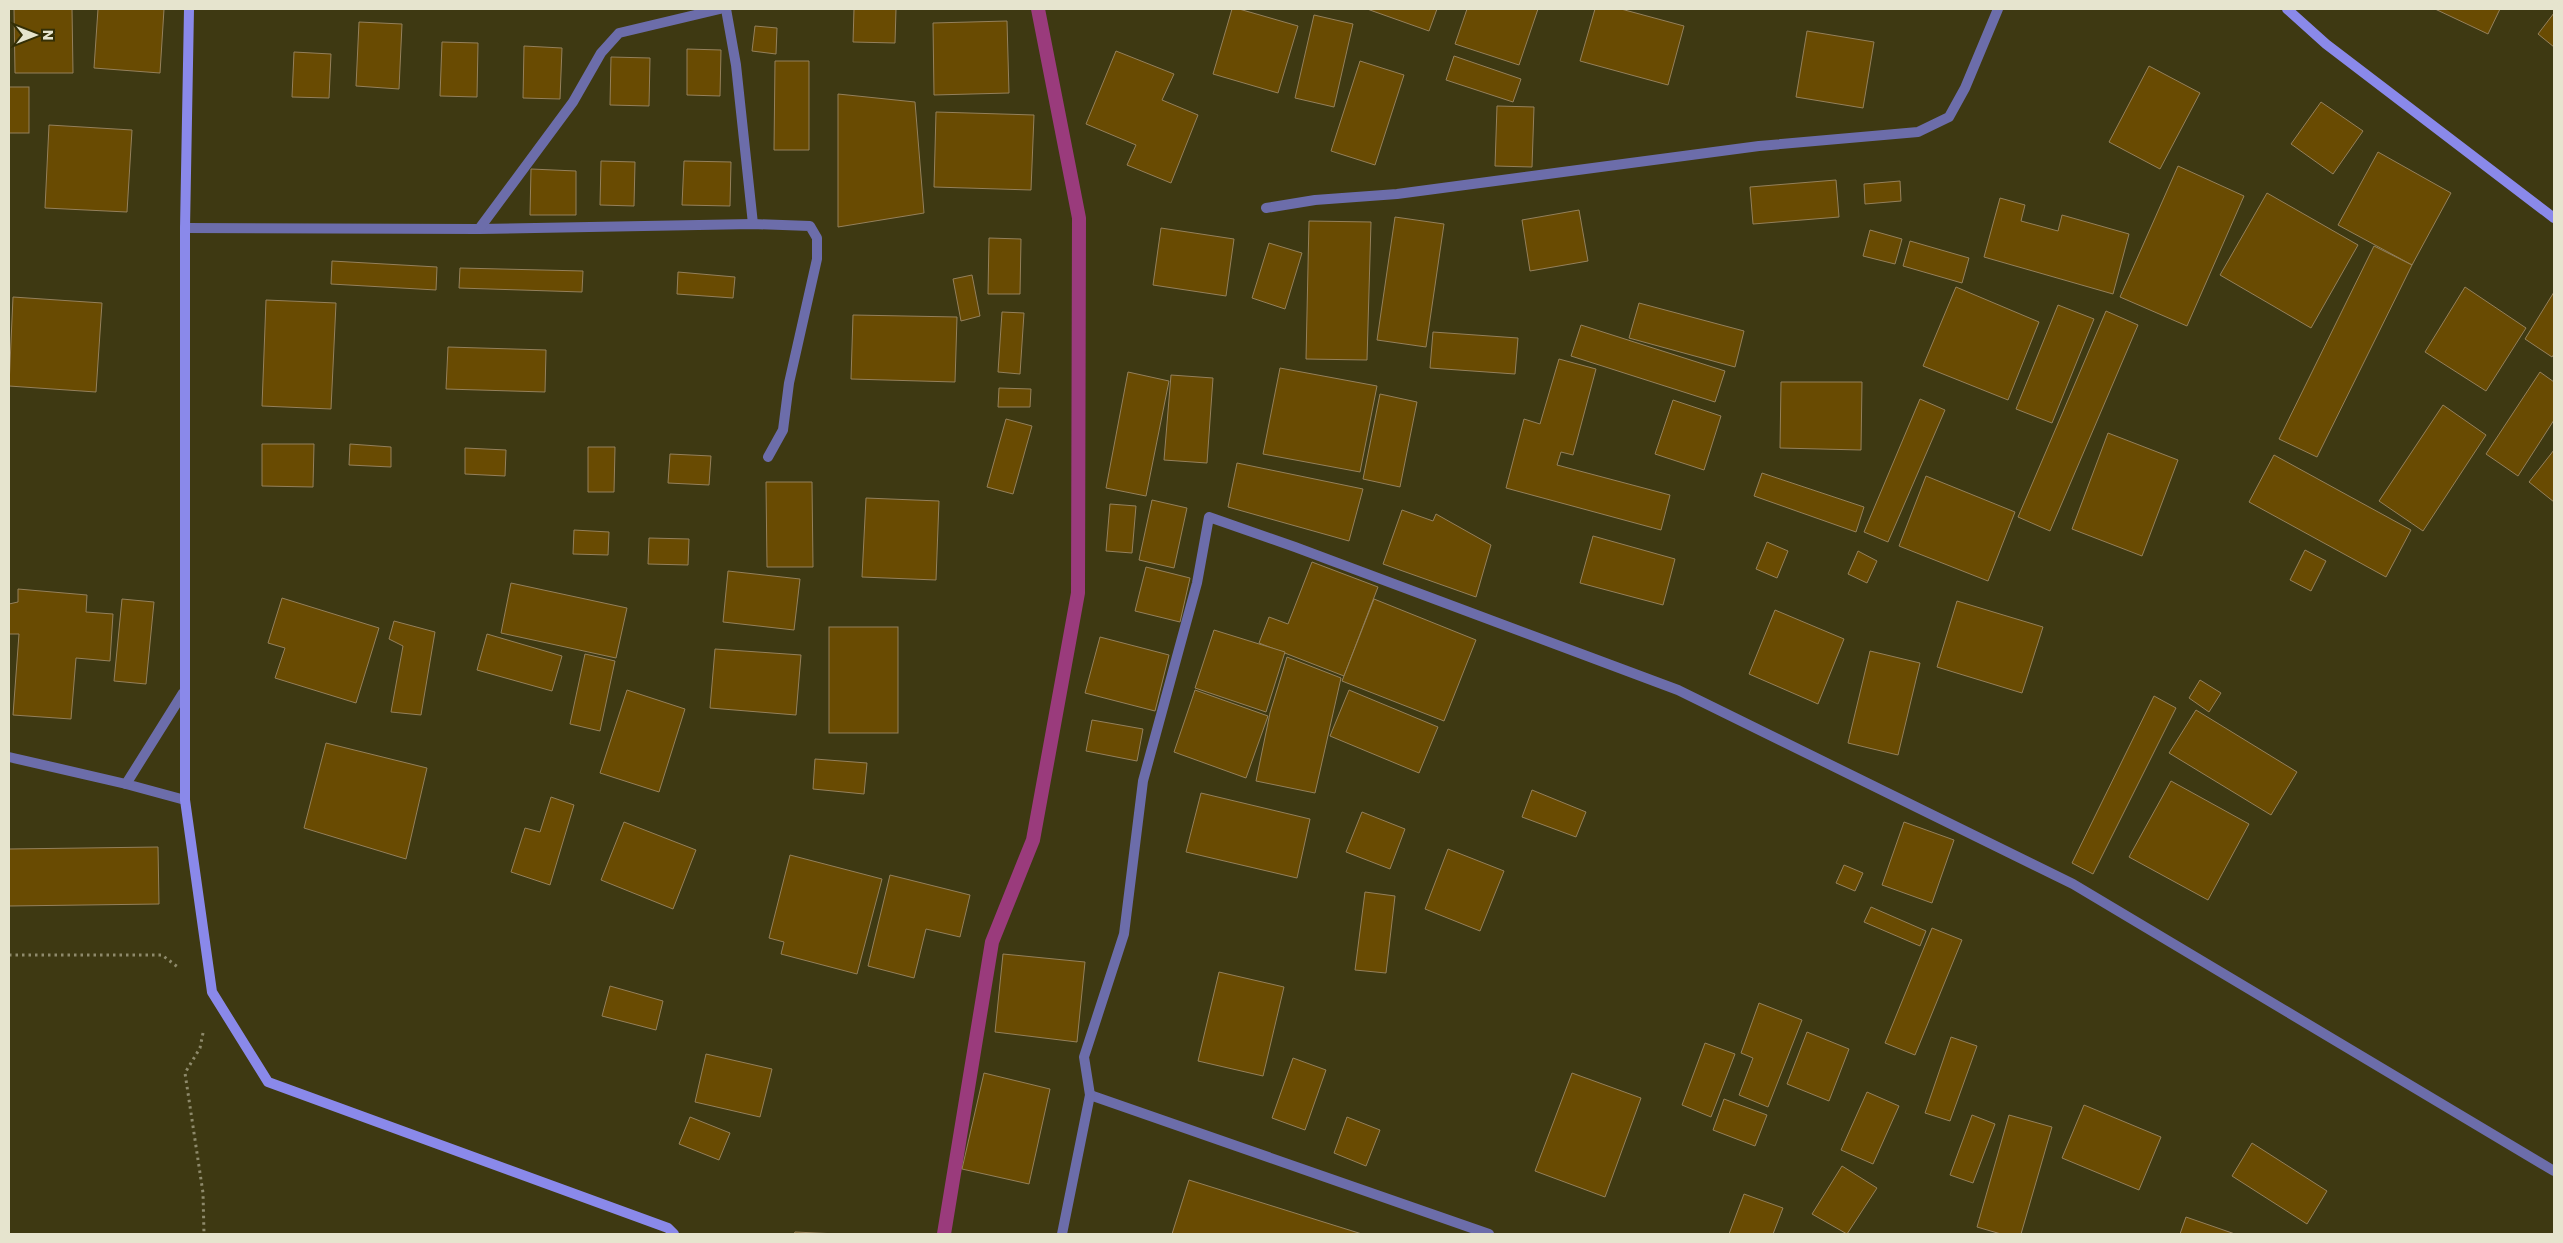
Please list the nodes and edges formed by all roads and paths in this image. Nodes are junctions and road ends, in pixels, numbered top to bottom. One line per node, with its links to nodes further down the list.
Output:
1 (189, 9): 9 (street)
2 (720, 9): 10 (street)
3 (726, 9): 8 (street)
4 (1998, 9): 6 (street)
5 (2287, 9): 7 (street)
6 (1266, 208)
7 (2554, 218)
8 (753, 224): 10 (street); 11 (street)
9 (184, 228): 10 (street); 12 (street)
10 (479, 229)
11 (768, 457)
12 (183, 693): 14 (street); 15 (street)
13 (9, 757): 14 (street)
14 (126, 784): 15 (street)
15 (184, 800): 17 (street)
16 (9, 955): 17 (path)
17 (212, 992): 20 (path); 21 (street)
18 (1090, 1095): 19 (street); 22 (street); 23 (street)
19 (2554, 1171)
20 (204, 1234)
21 (674, 1234)
22 (1062, 1234)
23 (1489, 1234)

